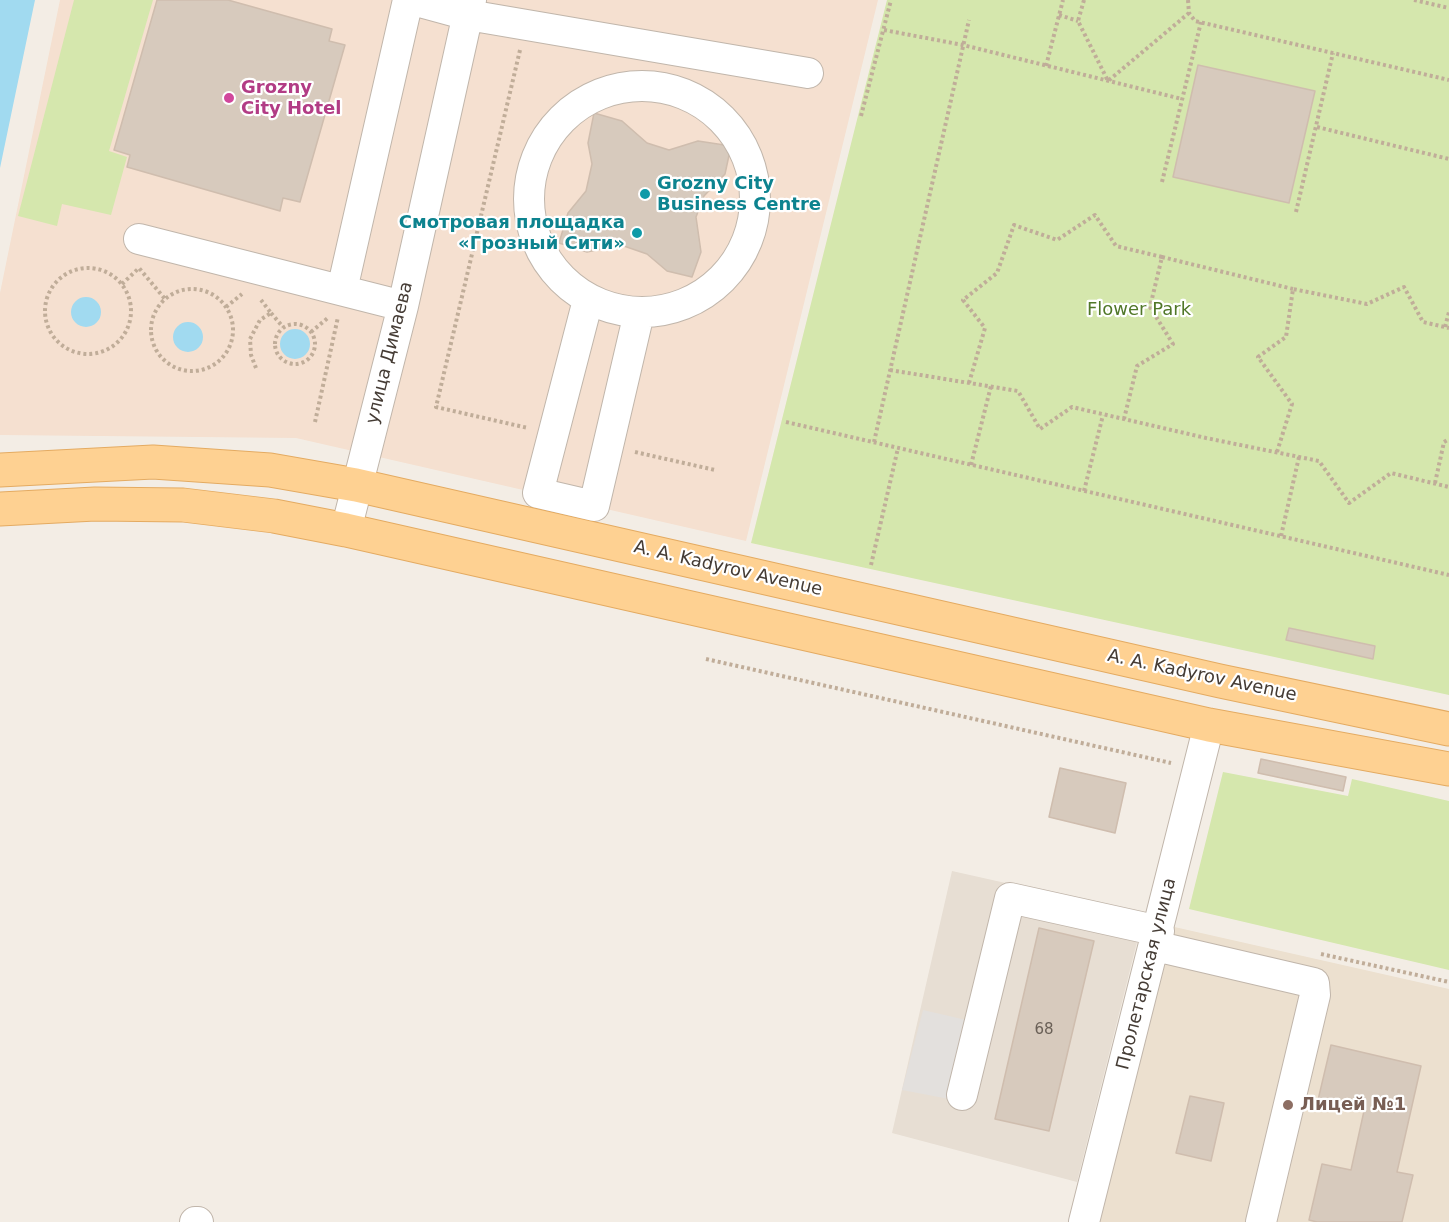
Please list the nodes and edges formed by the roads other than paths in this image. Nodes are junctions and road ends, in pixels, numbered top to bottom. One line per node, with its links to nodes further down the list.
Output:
1 (408, 0): 10 (street)
2 (413, 0): 3 (street)
3 (469, 7): 4 (street); 12 (street, улица Димаева)
4 (636, 44): 5 (street); 7 (street)
5 (718, 58): 6 (street); 8 (street)
6 (808, 73)
7 (629, 85): 8 (street); 11 (street)
8 (708, 105): 13 (street)
9 (139, 239): 10 (street)
10 (342, 290): 12 (street)
11 (588, 300): 13 (street); 16 (street)
12 (403, 306): 15 (street, улица Димаева)
13 (639, 313): 16 (street)
14 (0, 470): 15 (main road, A. A. Kadyrov Avenue)
15 (356, 485): 18 (street, улица Димаева); 19 (main road, A. A. Kadyrov Avenue)
16 (566, 500): 19 (street)
17 (0, 509): 18 (main road)
18 (346, 530): 20 (main road)
19 (560, 531): 21 (main road, A. A. Kadyrov Avenue)
20 (1209, 725): 22 (main road); 23 (street, Пролетарская улица)
21 (1449, 729)
22 (1449, 769)
23 (1157, 939): 24 (street); 25 (street, Пролетарская улица); 26 (street)
24 (962, 1095)
25 (1084, 1222)
26 (1261, 1222)

